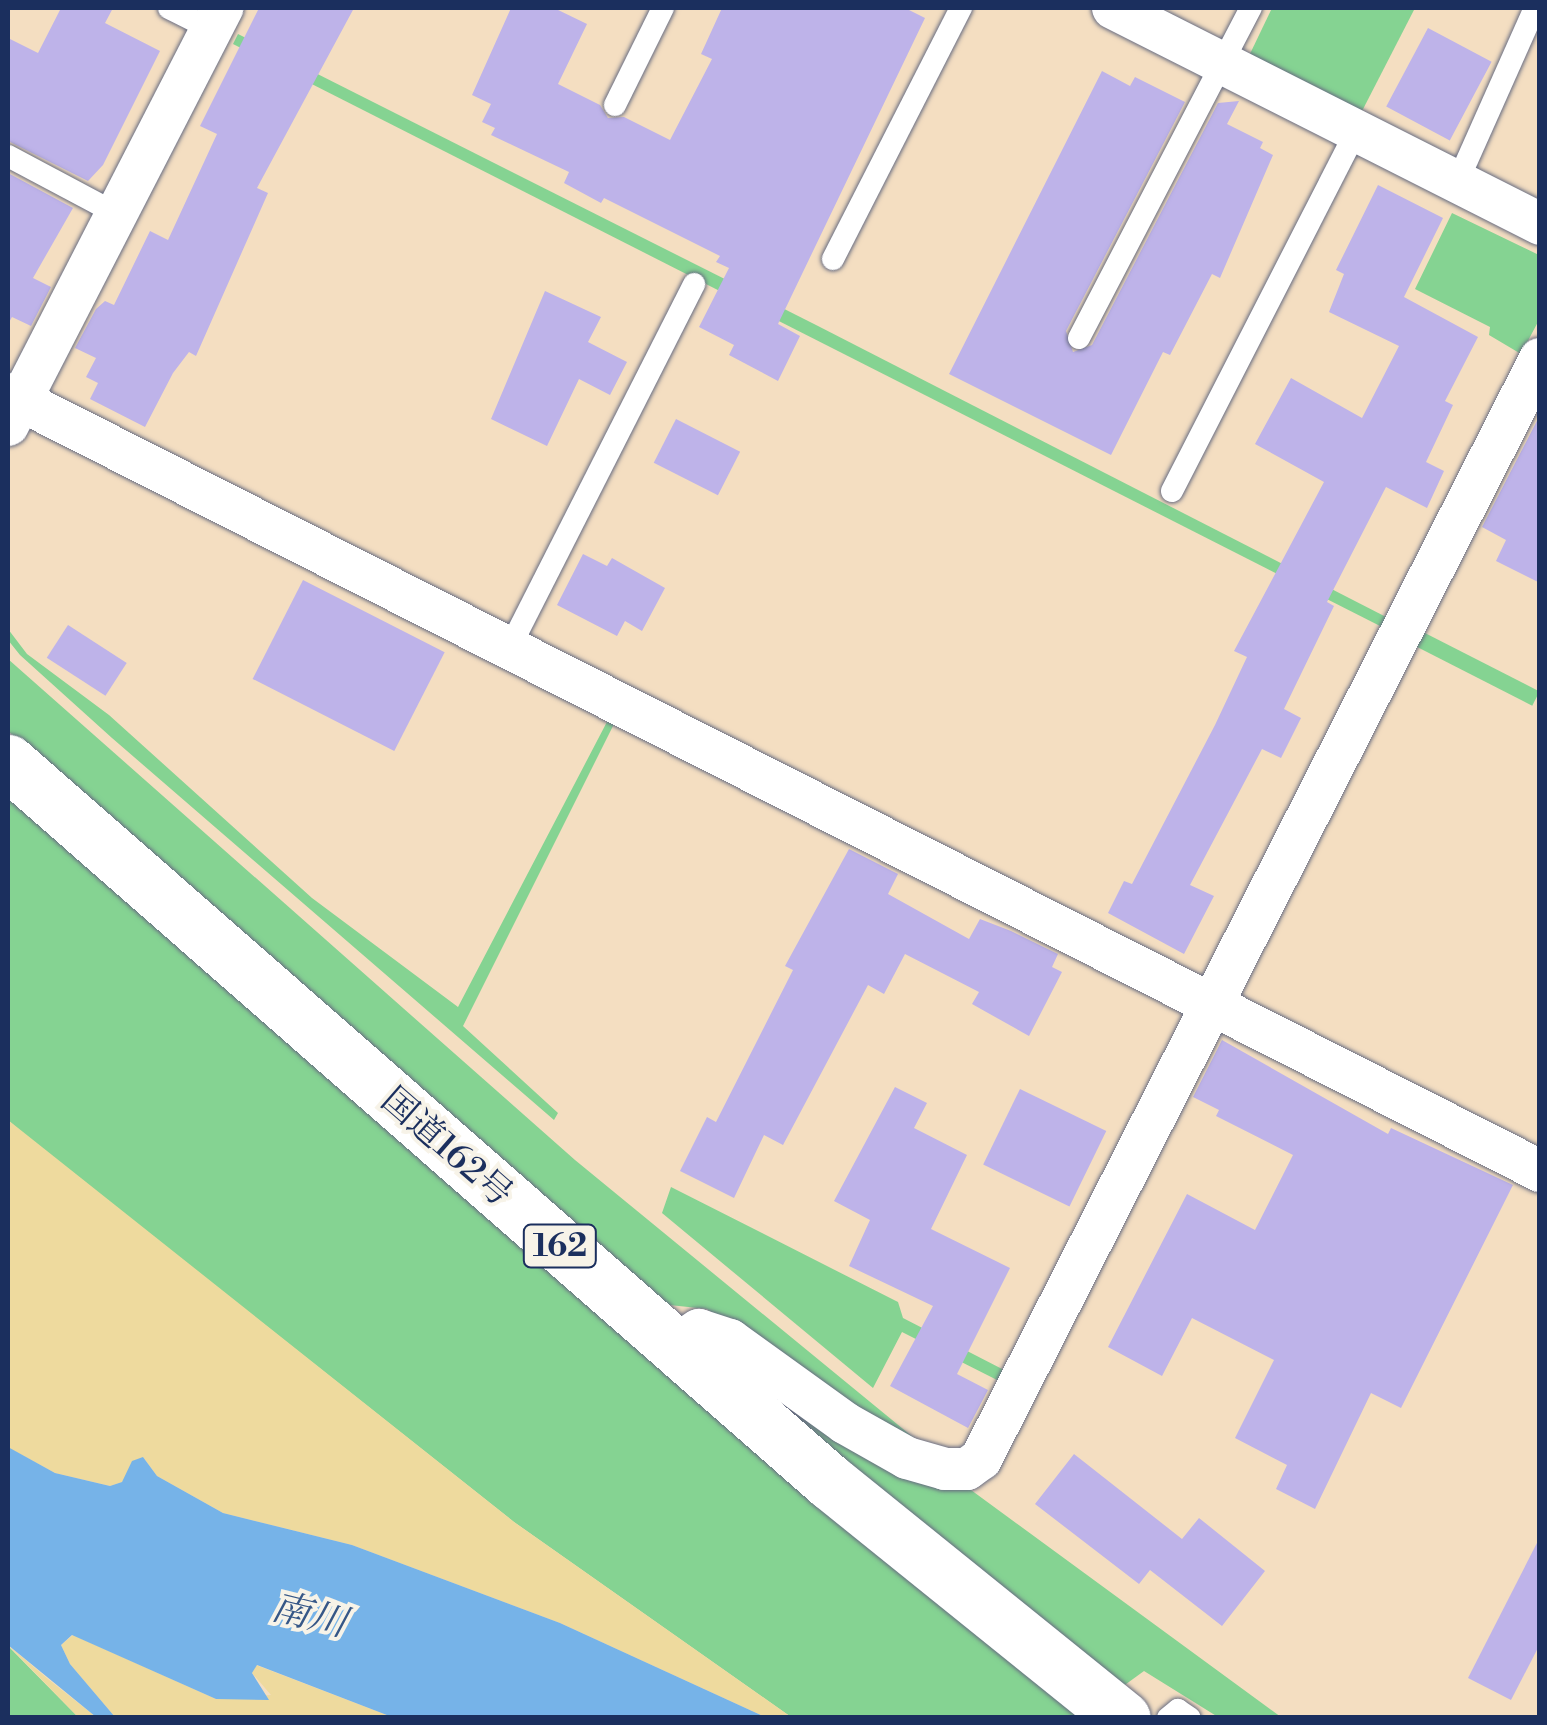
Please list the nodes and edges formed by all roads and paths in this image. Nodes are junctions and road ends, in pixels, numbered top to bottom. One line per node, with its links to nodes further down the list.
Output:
1 (169, 8): 7 (lane)
2 (664, 8): 9 (lane)
3 (962, 8): 15 (lane)
4 (1113, 8): 8 (street)
5 (1252, 8): 8 (lane)
6 (1536, 8): 12 (lane)
7 (217, 18): 13 (street)
8 (1223, 64): 10 (street); 17 (lane)
9 (615, 105)
10 (1356, 132): 12 (street); 20 (lane)
11 (8, 156): 13 (lane)
12 (1457, 183): 14 (street)
13 (117, 214): 19 (street)
14 (1540, 224)
15 (833, 258)
16 (694, 284): 21 (lane)
17 (1080, 338)
18 (1540, 359): 23 (street)
19 (12, 407): 21 (street)
20 (1172, 491)
21 (510, 647): 23 (street)
22 (8, 762): 25 (highway, 国道162号 / 162)
23 (1212, 1002): 24 (street); 25 (street)
24 (1540, 1171)
25 (674, 1346): 26 (highway, 国道162号 / 162)
26 (1123, 1718)
27 (1168, 1718): 28 (lane)
28 (1190, 1718)

